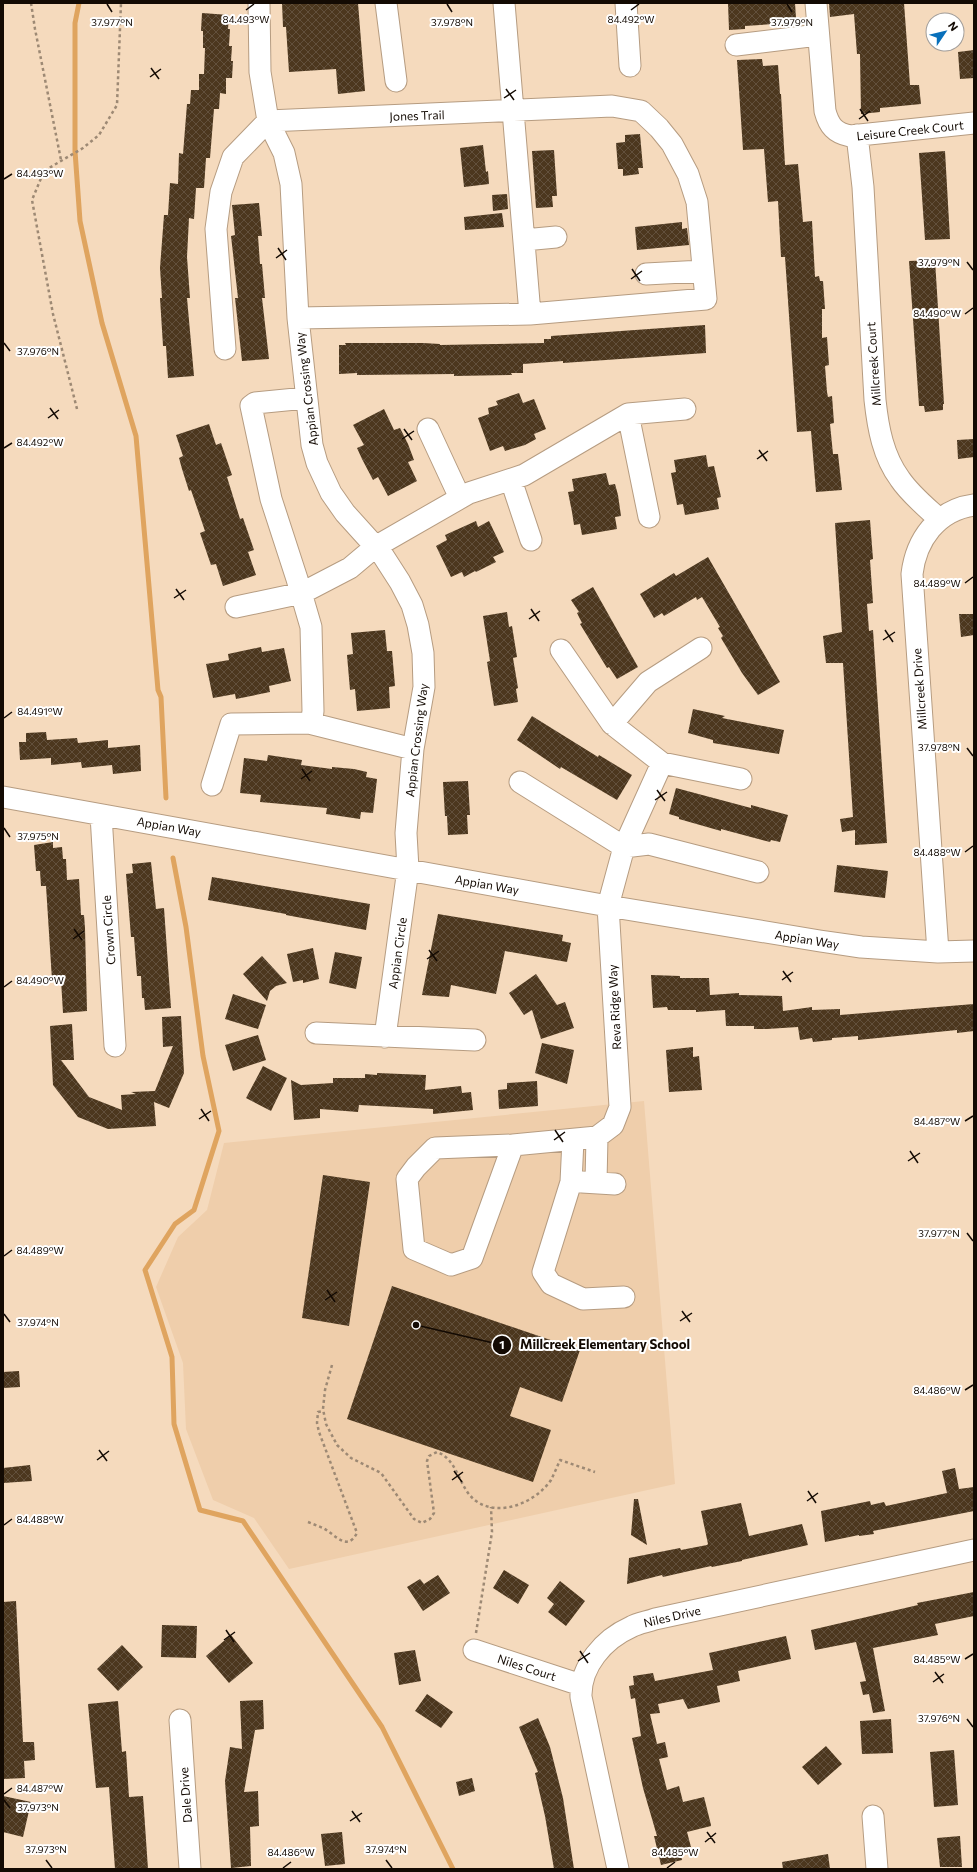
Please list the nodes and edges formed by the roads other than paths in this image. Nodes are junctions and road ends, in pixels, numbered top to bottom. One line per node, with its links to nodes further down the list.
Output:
1 (259, 3): 11 (street, Appian Crossing Way)
2 (386, 3): 9 (street)
3 (504, 3): 10 (street)
4 (626, 3): 8 (street)
5 (816, 3): 6 (street, Leisure Creek Court)
6 (818, 35): 7 (street); 13 (street, Leisure Creek Court)
7 (736, 45)
8 (630, 66)
9 (396, 81)
10 (513, 111): 11 (street, Jones Trail); 15 (street); 16 (street, Jones Trail)
11 (268, 121): 19 (street, Appian Crossing Way); 20 (street)
12 (974, 123): 13 (street, Leisure Creek Court)
13 (856, 135): 29 (street, Millcreek Court)
14 (556, 237): 15 (street)
15 (524, 240): 18 (street)
16 (703, 271): 17 (street); 18 (street, Jones Trail)
17 (646, 274)
18 (530, 314): 19 (street)
19 (298, 318): 21 (street, Appian Crossing Way)
20 (225, 349)
21 (306, 398): 31 (street, Appian Crossing Way); 32 (street)
22 (685, 409): 23 (street)
23 (628, 414): 25 (street); 28 (street)
24 (428, 429): 26 (street)
25 (511, 480): 26 (street); 30 (street)
26 (460, 498): 31 (street)
27 (974, 505): 29 (street, Millcreek Drive)
28 (649, 518)
29 (939, 520): 50 (street, Millcreek Drive)
30 (532, 540)
31 (375, 546): 32 (street); 38 (street, Appian Crossing Way)
32 (302, 593): 33 (street); 36 (street)
33 (236, 607)
34 (701, 648): 37 (street)
35 (560, 650): 37 (street)
36 (309, 723): 38 (street); 42 (street)
37 (612, 724): 39 (street)
38 (413, 749): 46 (street, Appian Crossing Way)
39 (662, 763): 40 (street); 45 (street, Reva Ridge Way)
40 (741, 780)
41 (520, 782): 45 (street)
42 (212, 785)
43 (3, 797): 44 (street, Appian Way)
44 (101, 815): 46 (street, Appian Way); 54 (street, Crown Circle)
45 (624, 847): 47 (street); 48 (street, Reva Ridge Way)
46 (408, 869): 48 (street, Appian Way); 52 (street, Appian Circle)
47 (758, 872)
48 (608, 906): 50 (street, Appian Way); 55 (street, Reva Ridge Way)
49 (974, 951): 50 (street, Appian Way)
50 (938, 952)
51 (316, 1033): 52 (street)
52 (385, 1037): 53 (street)
53 (475, 1040)
54 (116, 1046)
55 (597, 1137): 56 (street); 58 (street)
56 (573, 1140): 57 (street); 58 (street)
57 (513, 1145): 57 (street)
58 (571, 1182): 59 (street)
59 (624, 1297)
60 (974, 1550): 62 (street, Niles Drive)
61 (474, 1650): 62 (street, Niles Court)
62 (581, 1685): 66 (street, Niles Drive)
63 (180, 1720): 65 (street, Dale Drive)
64 (873, 1816): 67 (street)
65 (190, 1869)
66 (618, 1869)
67 (877, 1869)

